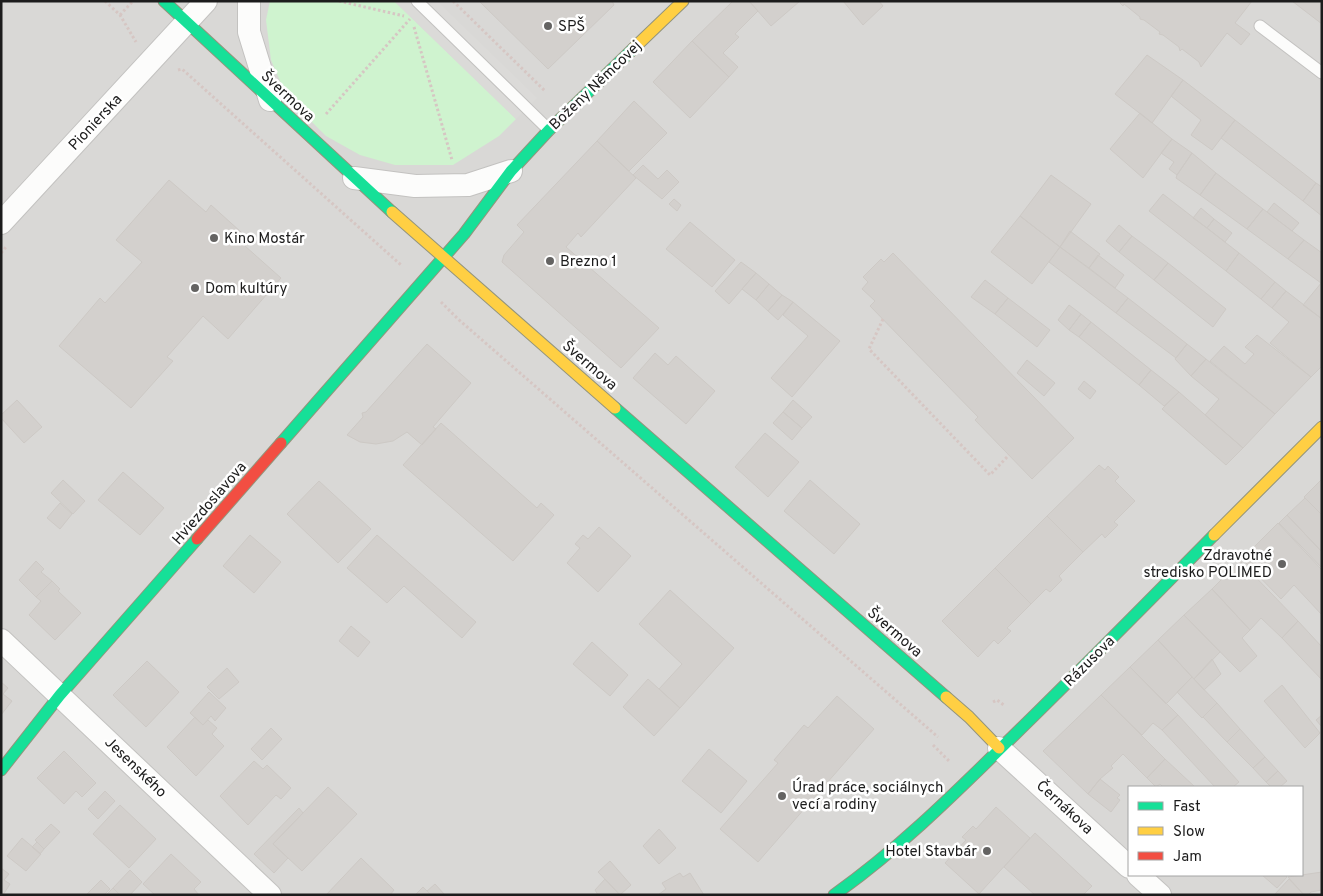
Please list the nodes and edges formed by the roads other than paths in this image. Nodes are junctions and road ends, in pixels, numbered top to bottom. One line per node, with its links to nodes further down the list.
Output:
1 (164, 1): 6 (street, Švermova)
2 (206, 1): 6 (street, Pionierska)
3 (249, 1): 9 (street)
4 (416, 1): 10 (lane)
5 (683, 1): 10 (street, Boženy Němcovej)
6 (187, 21): 9 (street, Švermova); 13 (street, Pionierska)
7 (1260, 26): 8 (lane)
8 (1322, 73)
9 (270, 100): 12 (street, Švermova)
10 (548, 130): 11 (street, Boženy Němcovej)
11 (510, 171): 12 (street, Boženy Němcovej); 14 (street, Boženy Němcovej)
12 (354, 178): 14 (street, Švermova)
13 (1, 223)
14 (442, 257): 17 (street, Hviezdoslavova); 18 (street, Švermova)
15 (1322, 427): 18 (street, Rázusova)
16 (1, 640): 17 (street, Jesenského)
17 (60, 695): 19 (street, Hviezdoslavova); 23 (street, Jesenského)
18 (999, 748): 20 (street, Černákova); 22 (street, Rázusova)
19 (1, 770)
20 (1128, 866)
21 (1139, 876): 24 (street)
22 (847, 892)
23 (270, 895)
24 (1160, 895)

